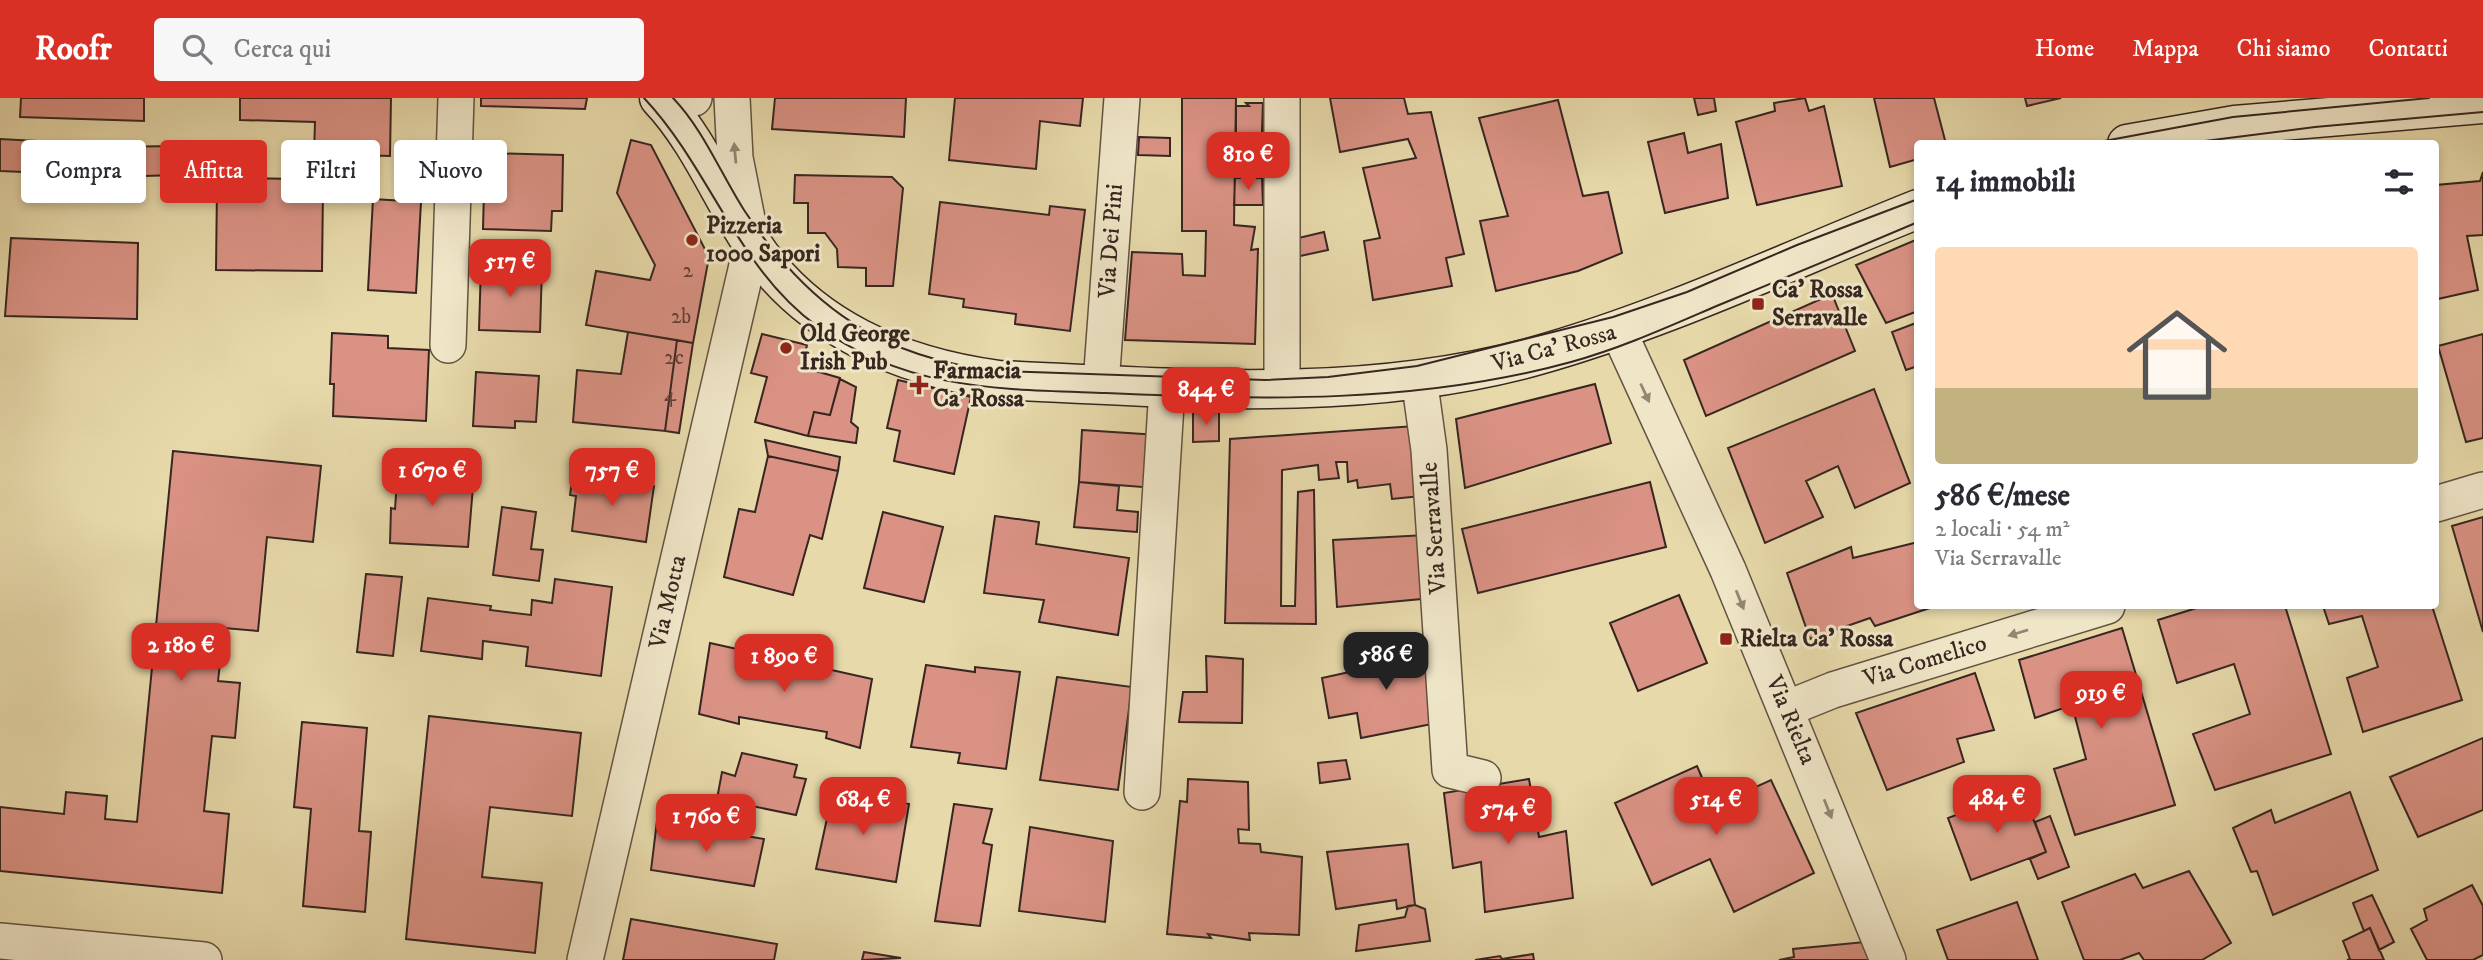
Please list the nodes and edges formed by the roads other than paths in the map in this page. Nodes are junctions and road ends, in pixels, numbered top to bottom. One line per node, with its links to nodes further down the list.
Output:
1 (456, 98): 11 (street)
2 (732, 98): 9 (street, one-way to 2)
3 (1122, 98): 13 (street, Via Dei Pini)
4 (1282, 98): 15 (street)
5 (672, 100): 9 (street, Via Ca' Rossa)
6 (2483, 104): 7 (street)
7 (2150, 140)
8 (1914, 211): 10 (street, Via Ca' Rossa)
9 (752, 244): 13 (street, Via Ca' Rossa); 25 (street, Via Motta)
10 (1618, 330): 12 (street, Via Ca' Rossa); 19 (street, Via Rielta, one-way to 19)
11 (448, 345)
12 (1419, 378): 15 (street, Via Ca' Rossa); 20 (street, Via Serravalle)
13 (1101, 384): 14 (street, Via Ca' Rossa)
14 (1167, 388): 15 (street, Via Ca' Rossa); 21 (street)
15 (1282, 389)
16 (2483, 490): 17 (street)
17 (2439, 503)
18 (2097, 609): 19 (street, Via Comelico, one-way to 19)
19 (1786, 709): 26 (street, Via Rielta, one-way to 26)
20 (1483, 778)
21 (1142, 792)
22 (0, 942): 23 (street)
23 (101, 956): 24 (street)
24 (204, 960)
25 (585, 960)
26 (1888, 960)

